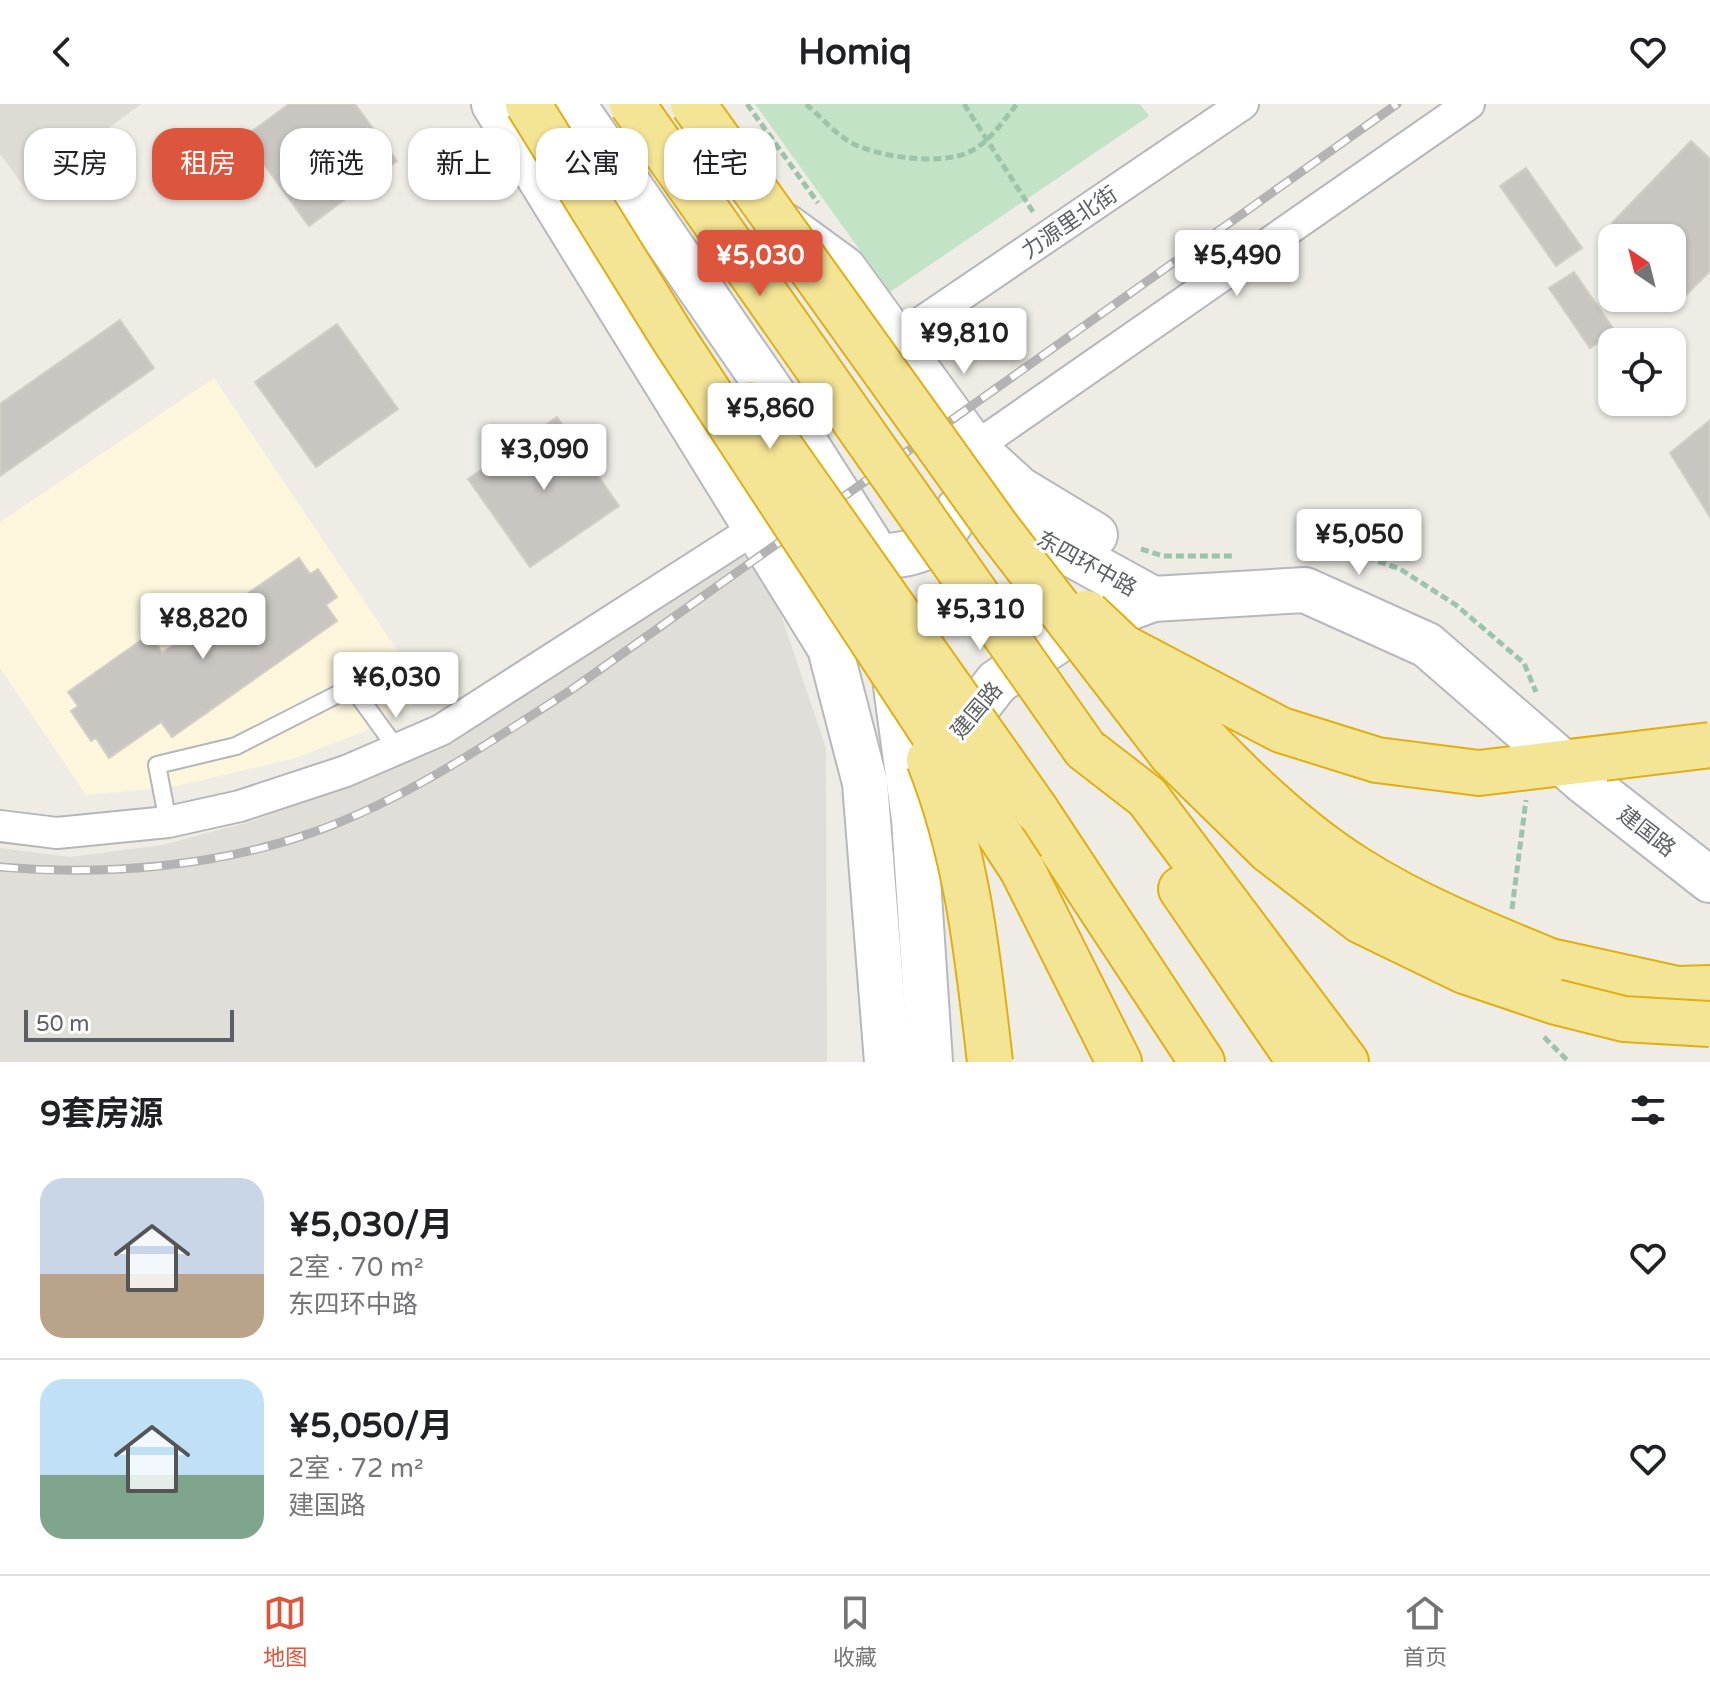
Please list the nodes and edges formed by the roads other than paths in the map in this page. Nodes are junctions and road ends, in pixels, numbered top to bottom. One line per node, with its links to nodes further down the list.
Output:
1 (494, 104): 18 (street)
2 (528, 104): 23 (highway, bridge)
3 (540, 104): 31 (highway, bridge)
4 (573, 104): 14 (street)
5 (632, 104): 26 (highway, bridge)
6 (676, 104): 10 (street, 东四环中路)
7 (693, 104): 19 (highway, bridge)
8 (1243, 104): 15 (street, 力源里北街)
9 (1469, 104): 16 (street)
10 (693, 128)
11 (744, 200): 13 (street, 东四环中路)
12 (749, 200): 15 (street, 东四环中路)
13 (776, 244): 14 (street); 17 (street, 东四环中路)
14 (704, 296): 20 (street)
15 (895, 340): 16 (street, 东四环中路)
16 (974, 448): 17 (street); 21 (street, 东四环中路)
17 (965, 496): 20 (street); 21 (street, 东四环中路)
18 (756, 528): 25 (street); 34 (street)
19 (998, 529): 22 (highway, bridge); 33 (highway, bridge)
20 (878, 557): 27 (street)
21 (1153, 599): 27 (street, 建国路); 30 (street, 建国路, bridge)
22 (1123, 647): 24 (highway, bridge); 32 (highway, bridge)
23 (899, 683): 36 (highway, bridge); 37 (highway, bridge)
24 (1710, 745)
25 (397, 749): 28 (street); 28 (lane)
26 (1085, 749): 40 (highway); 41 (highway)
27 (914, 819): 35 (street, 建国路)
28 (168, 822): 29 (street)
29 (0, 826)
30 (1710, 880)
31 (1091, 891): 38 (highway); 39 (highway)
32 (1710, 988)
33 (1710, 1024)
34 (887, 1062)
35 (930, 1062)
36 (990, 1062)
37 (1119, 1062)
38 (1170, 1062)
39 (1202, 1062)
40 (1300, 1062)
41 (1346, 1062)

